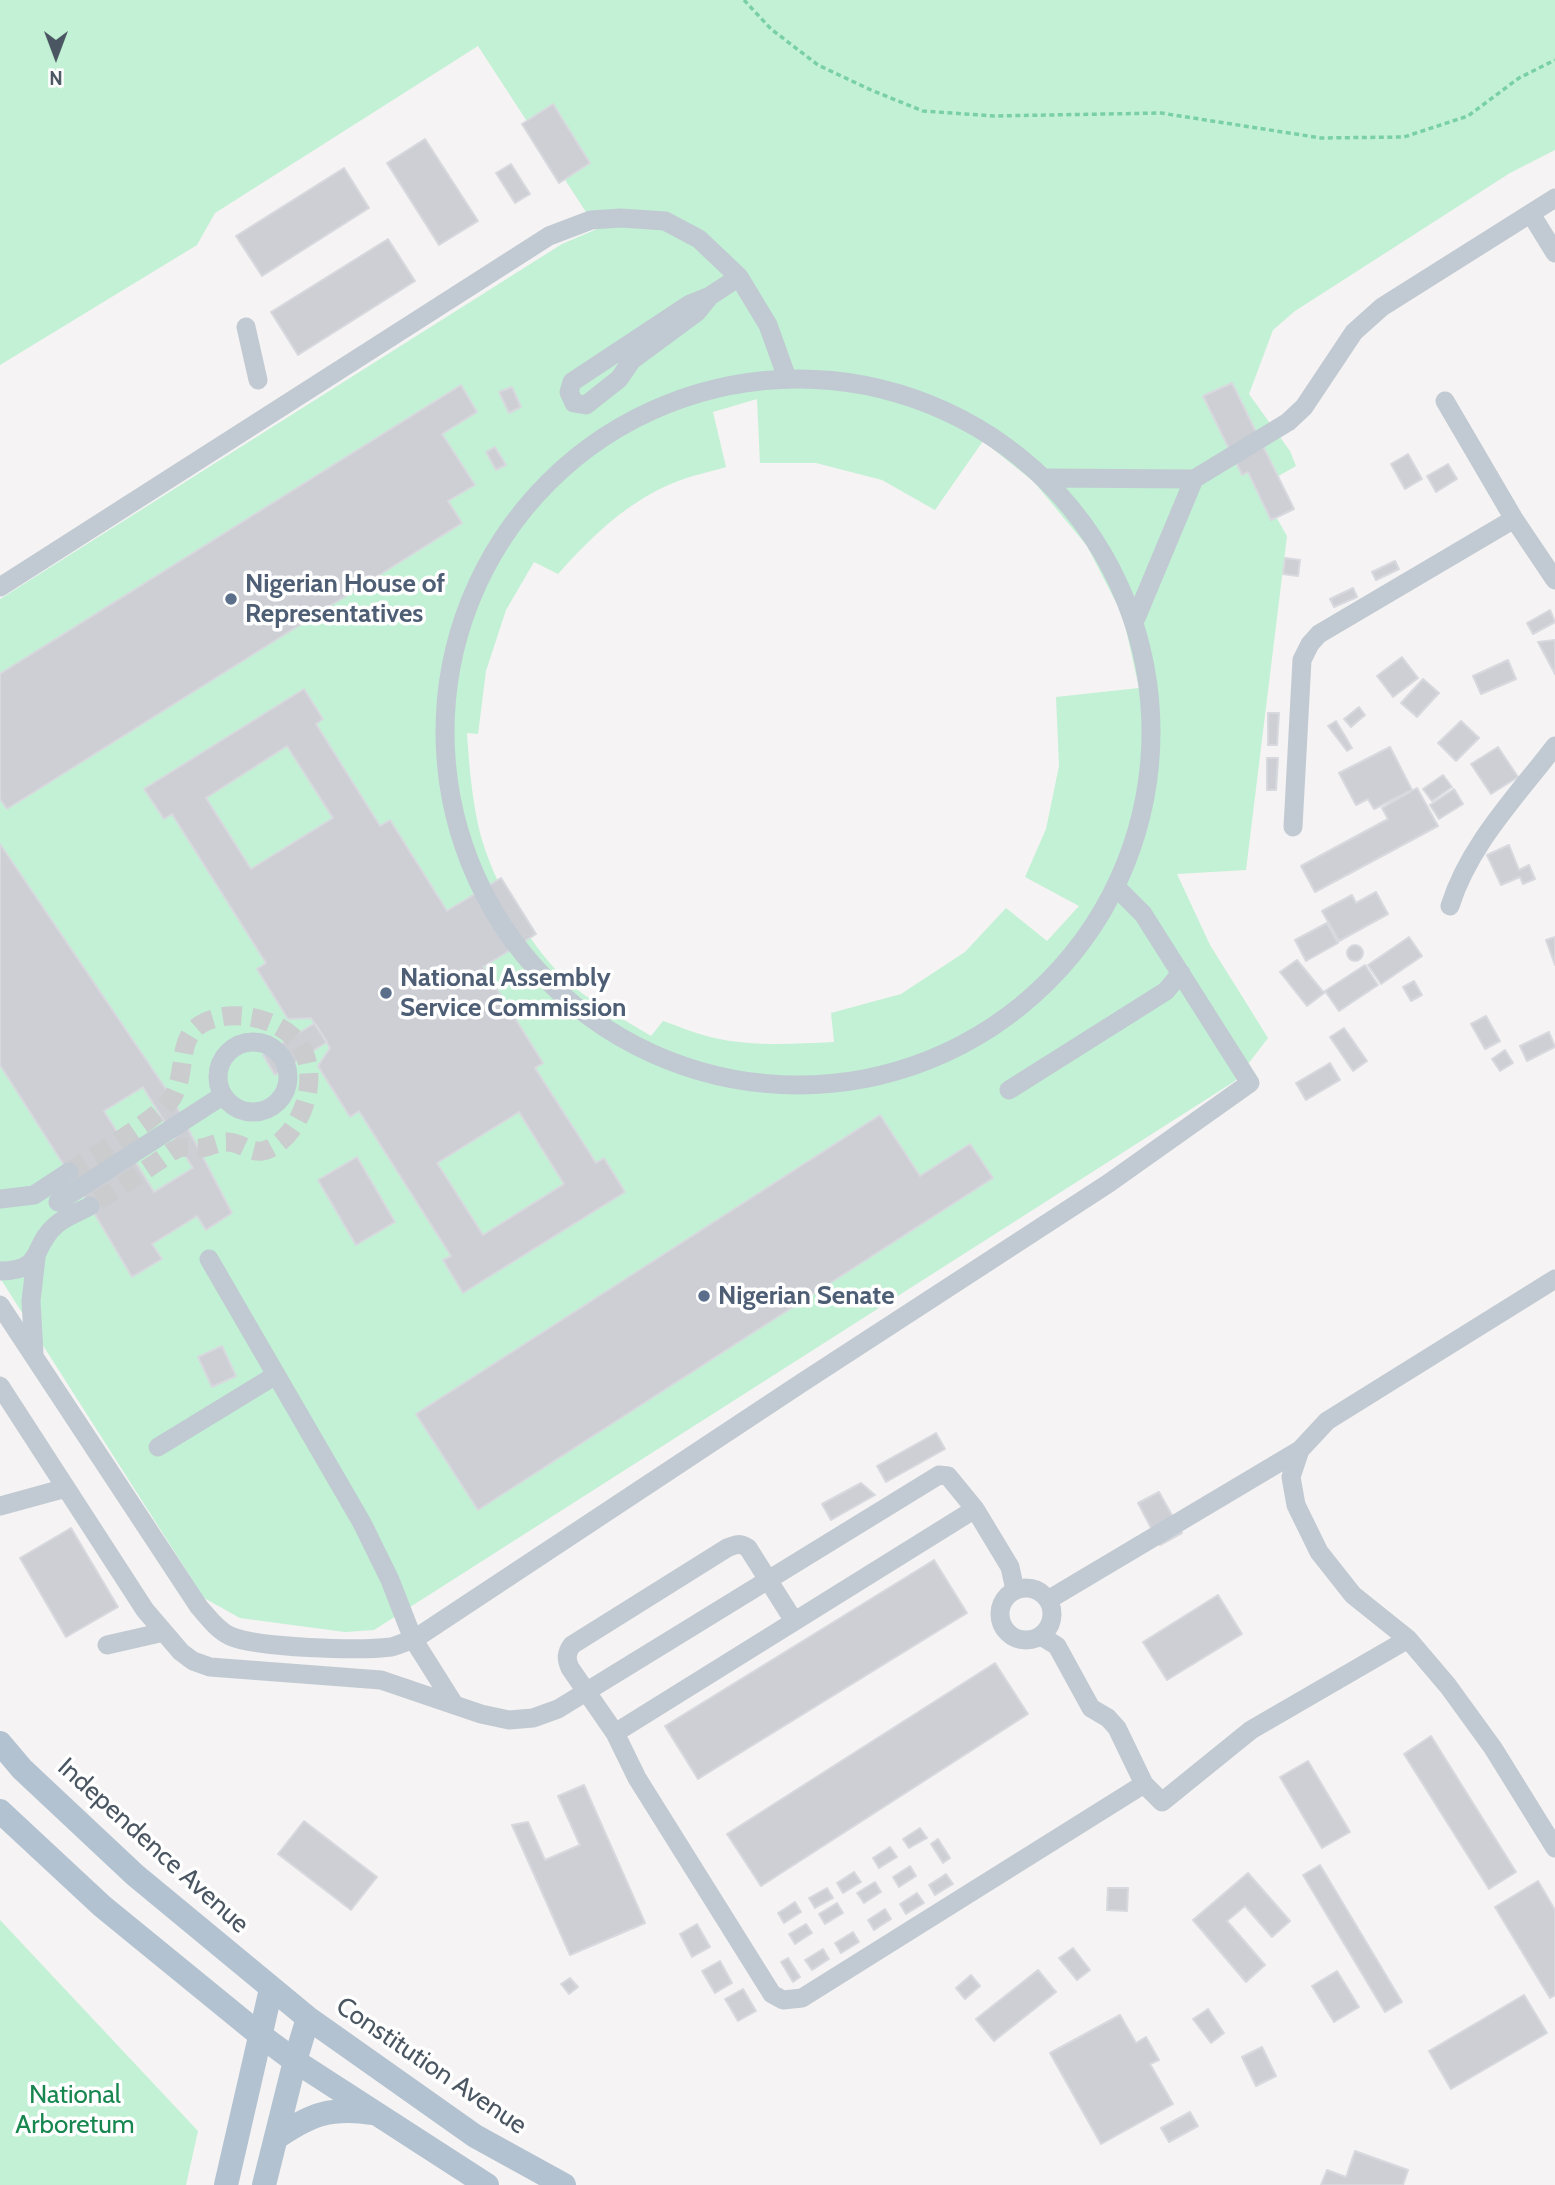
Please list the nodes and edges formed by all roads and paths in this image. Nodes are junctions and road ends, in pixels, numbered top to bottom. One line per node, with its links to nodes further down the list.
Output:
1 (744, 0): 2 (path)
2 (1555, 60)
3 (1555, 198): 4 (street)
4 (1531, 214): 5 (street); 13 (street)
5 (1555, 253)
6 (739, 277): 7 (street); 9 (street); 16 (street)
7 (710, 296): 7 (street)
8 (246, 327): 10 (street)
9 (787, 377): 12 (street); 20 (street)
10 (258, 380)
11 (1445, 401): 14 (street)
12 (1048, 478): 13 (street); 17 (street)
13 (1194, 479): 17 (street)
14 (1514, 519): 15 (street); 19 (street)
15 (1555, 580)
16 (0, 587)
17 (1136, 618): 20 (street)
18 (1555, 746): 21 (street)
19 (1293, 827)
20 (1118, 889): 22 (street)
21 (1450, 906)
22 (1181, 972): 23 (street); 50 (street)
23 (1009, 1090)
24 (222, 1096): 28 (street)
25 (69, 1172): 26 (street)
26 (34, 1195): 27 (street); 28 (street)
27 (0, 1199)
28 (58, 1202): 30 (street)
29 (90, 1206): 30 (street)
30 (57, 1223): 31 (street)
31 (36, 1258): 33 (street); 36 (street)
32 (209, 1259): 37 (street)
33 (0, 1271)
34 (1555, 1279): 40 (street)
35 (1, 1308): 36 (street)
36 (34, 1354): 50 (street)
37 (276, 1375): 39 (street); 50 (street)
38 (0, 1386): 41 (street)
39 (158, 1447)
40 (1300, 1450): 46 (street); 51 (street)
41 (66, 1488): 42 (street); 48 (street)
42 (0, 1506)
43 (975, 1510): 44 (street); 45 (street); 47 (street)
44 (768, 1579): 47 (street); 53 (street); 53 (street)
45 (1015, 1590): 46 (street); 49 (street)
46 (1048, 1600): 49 (street)
47 (794, 1621): 55 (street)
48 (164, 1632): 52 (street); 54 (street)
49 (1041, 1636): 57 (street)
50 (413, 1639): 54 (street)
51 (1408, 1639): 57 (street); 59 (street)
52 (107, 1645)
53 (586, 1691): 54 (street); 55 (street)
54 (454, 1704)
55 (615, 1733): 57 (street)
56 (0, 1743): 60 (main road, Independence Avenue)
57 (1144, 1784)
58 (0, 1811): 62 (main road)
59 (1555, 1848)
60 (271, 1989): 61 (main road, Constitution Avenue); 62 (main road)
61 (308, 2018): 63 (main road); 69 (main road, Constitution Avenue)
62 (260, 2035): 63 (main road); 66 (main road)
63 (295, 2061): 64 (main road); 65 (main road)
64 (375, 2113): 65 (main road); 68 (main road)
65 (276, 2138): 67 (main road)
66 (226, 2185)
67 (264, 2185)
68 (488, 2185)
69 (564, 2185)

